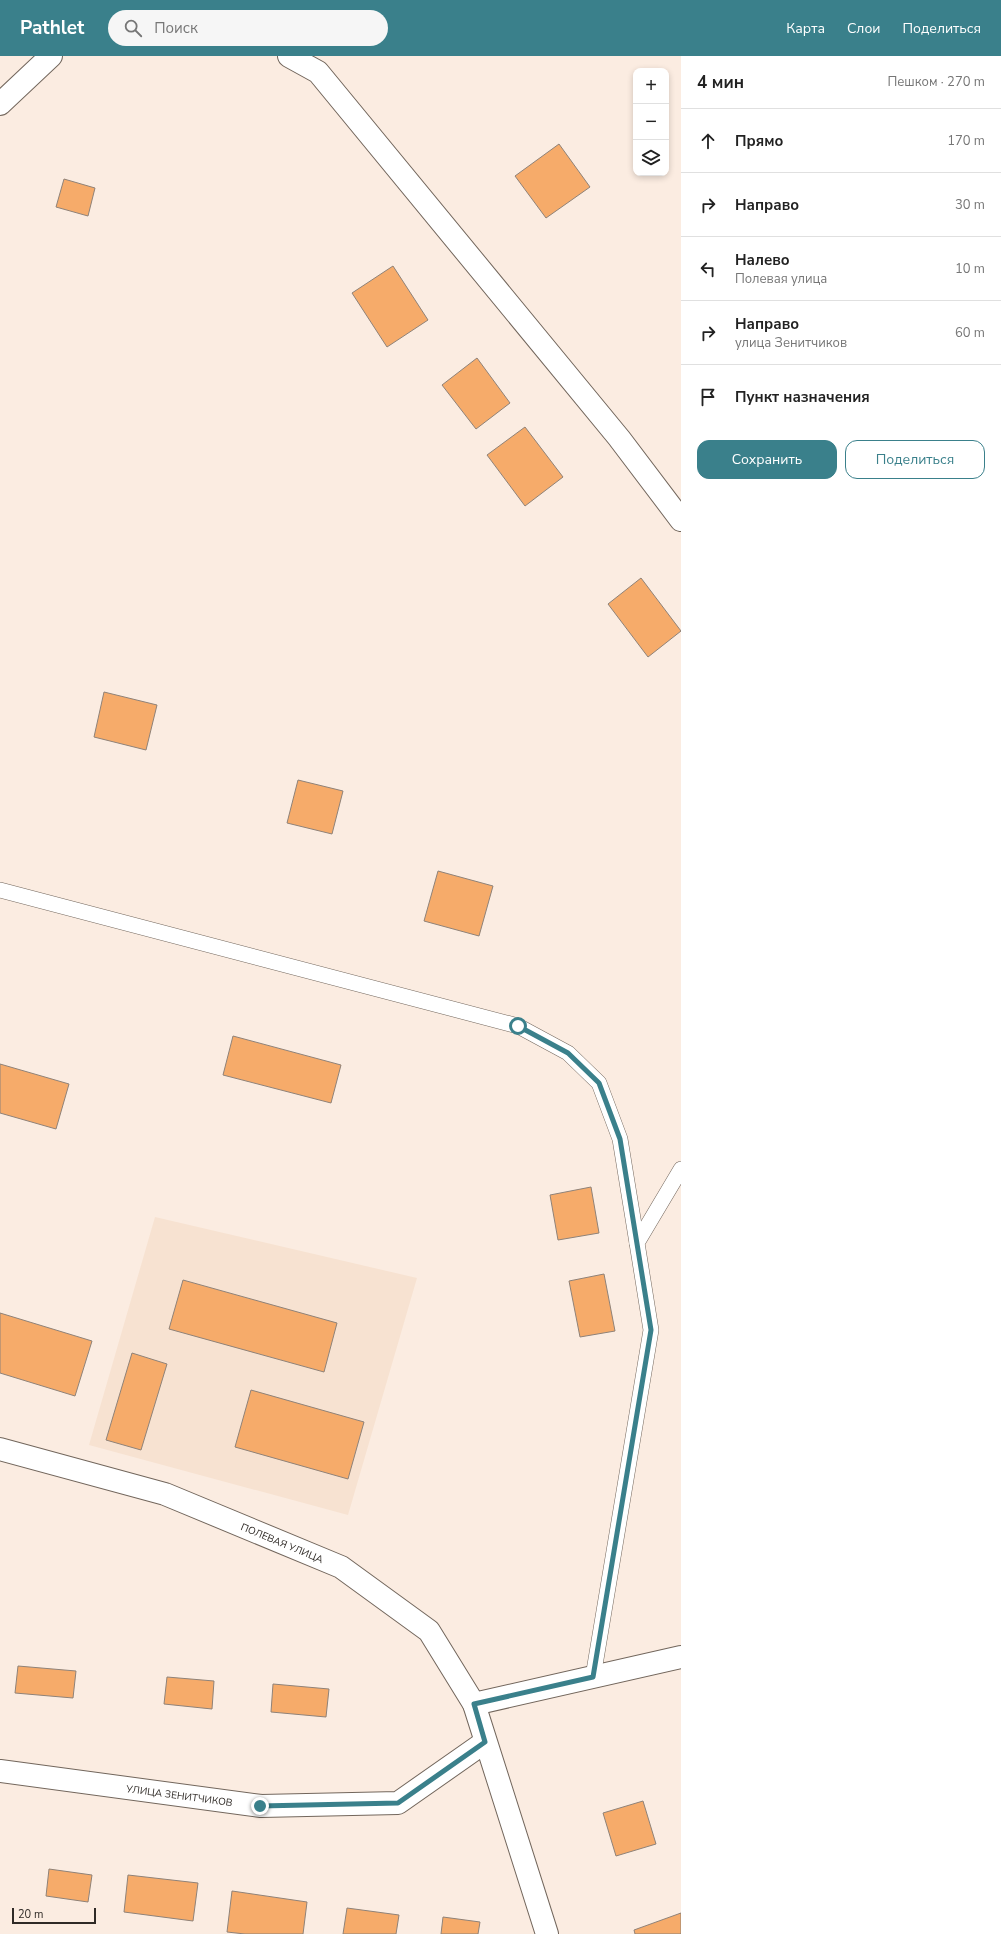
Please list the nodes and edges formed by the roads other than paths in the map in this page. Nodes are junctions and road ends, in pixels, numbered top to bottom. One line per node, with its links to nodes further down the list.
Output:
1 (51, 56): 3 (street)
2 (289, 56): 4 (street)
3 (0, 104)
4 (681, 520)
5 (0, 890): 7 (lane)
6 (681, 1169): 7 (lane)
7 (637, 1243): 10 (lane)
8 (0, 1450): 11 (street, ПОЛЕВАЯ УЛИЦА)
9 (681, 1657): 10 (street)
10 (593, 1677): 11 (street)
11 (474, 1704): 12 (street, ПОЛЕВАЯ УЛИЦА)
12 (485, 1742): 13 (street, УЛИЦА ЗЕНИТЧИКОВ); 14 (street, ПОЛЕВАЯ УЛИЦА)
13 (0, 1771)
14 (547, 1934)

